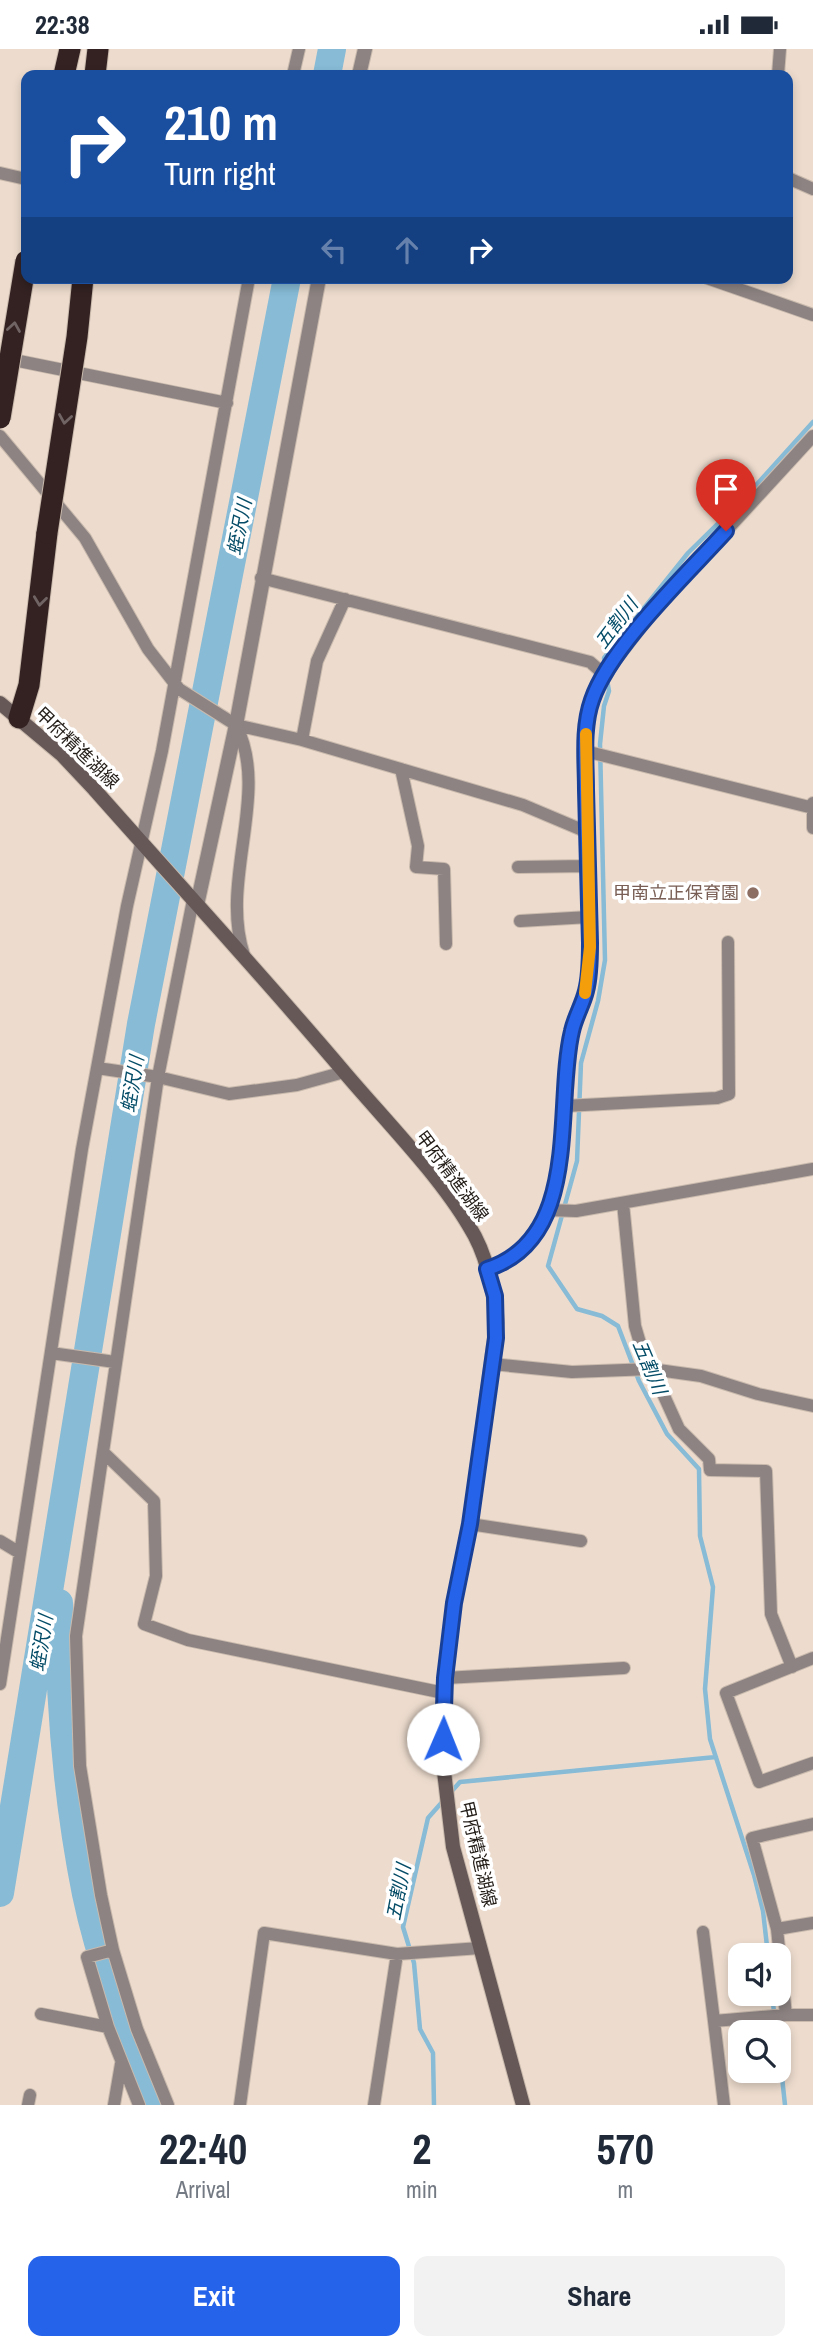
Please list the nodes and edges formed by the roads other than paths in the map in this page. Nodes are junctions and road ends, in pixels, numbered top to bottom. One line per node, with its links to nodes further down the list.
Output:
1 (70, 49): 6 (highway)
2 (98, 49): 7 (highway)
3 (299, 49): 8 (street)
4 (365, 49): 9 (street)
5 (780, 49): 10 (street)
6 (65, 70)
7 (96, 70)
8 (294, 70)
9 (360, 70)
10 (778, 70)
11 (0, 173): 12 (street)
12 (21, 178)
13 (793, 180): 14 (street)
14 (813, 189)
15 (22, 284): 23 (highway, one-way to 15, bridge)
16 (82, 284): 31 (highway, one-way to 31, bridge)
17 (248, 284): 22 (street)
18 (318, 284): 26 (street)
19 (727, 284): 20 (street)
20 (813, 315)
21 (0, 357): 22 (street)
22 (227, 403): 29 (street)
23 (0, 418)
24 (0, 436): 29 (street)
25 (813, 436): 28 (street)
26 (261, 578): 27 (street); 32 (street)
27 (345, 599): 28 (street); 33 (street)
28 (606, 676): 34 (street)
29 (176, 685): 32 (street); 39 (street)
30 (0, 703): 31 (main road, 甲府精進湖線)
31 (19, 718): 39 (main road, 甲府精進湖線)
32 (231, 722): 33 (street); 42 (street); 47 (street)
33 (302, 740): 35 (street)
34 (586, 751): 36 (street); 38 (street)
35 (401, 769): 38 (street); 46 (street)
36 (812, 806): 37 (street)
37 (813, 828)
38 (587, 832): 40 (street)
39 (144, 845): 42 (main road, 甲府精進湖線); 48 (street)
40 (588, 866): 41 (street); 43 (street)
41 (518, 867)
42 (193, 901): 47 (main road, 甲府精進湖線); 50 (street)
43 (589, 917): 44 (street); 51 (street)
44 (520, 921)
45 (728, 942): 51 (street)
46 (446, 944)
47 (245, 959): 49 (main road, 甲府精進湖線)
48 (101, 1069): 50 (street); 56 (street)
49 (344, 1072): 50 (street); 55 (main road, 甲府精進湖線)
50 (156, 1076): 57 (street)
51 (565, 1105): 54 (street)
52 (813, 1169): 53 (street)
53 (623, 1203): 54 (street); 59 (street)
54 (548, 1210): 55 (street)
55 (487, 1269): 58 (main road, 甲府精進湖線)
56 (57, 1354): 57 (street); 65 (street)
57 (111, 1361): 61 (street)
58 (492, 1364): 59 (street); 62 (main road, 甲府精進湖線)
59 (651, 1369): 60 (street); 67 (street)
60 (813, 1405)
61 (103, 1452): 71 (street); 78 (street)
62 (470, 1524): 64 (street); 69 (main road, 甲府精進湖線)
63 (0, 1541): 65 (street)
64 (581, 1541)
65 (20, 1553): 70 (street)
66 (813, 1658): 67 (street)
67 (792, 1667): 72 (street)
68 (624, 1668): 69 (street)
69 (445, 1678): 71 (main road, 甲府精進湖線)
70 (0, 1684)
71 (444, 1693): 77 (main road, 甲府精進湖線)
72 (813, 1763)
73 (813, 1824): 75 (street)
74 (813, 1923): 75 (street)
75 (777, 1929): 81 (street)
76 (703, 1932): 83 (street)
77 (481, 1948): 79 (street); 91 (main road, 甲府精進湖線)
78 (112, 1950): 84 (street); 88 (street)
79 (399, 1954): 89 (street); 90 (street)
80 (41, 2014): 84 (street)
81 (786, 2015): 82 (street); 83 (street)
82 (813, 2015)
83 (714, 2021): 92 (street)
84 (108, 2027): 85 (street)
85 (121, 2062): 86 (street); 87 (street)
86 (114, 2105)
87 (139, 2105)
88 (168, 2105)
89 (240, 2105)
90 (374, 2105)
91 (523, 2105)
92 (724, 2105)

